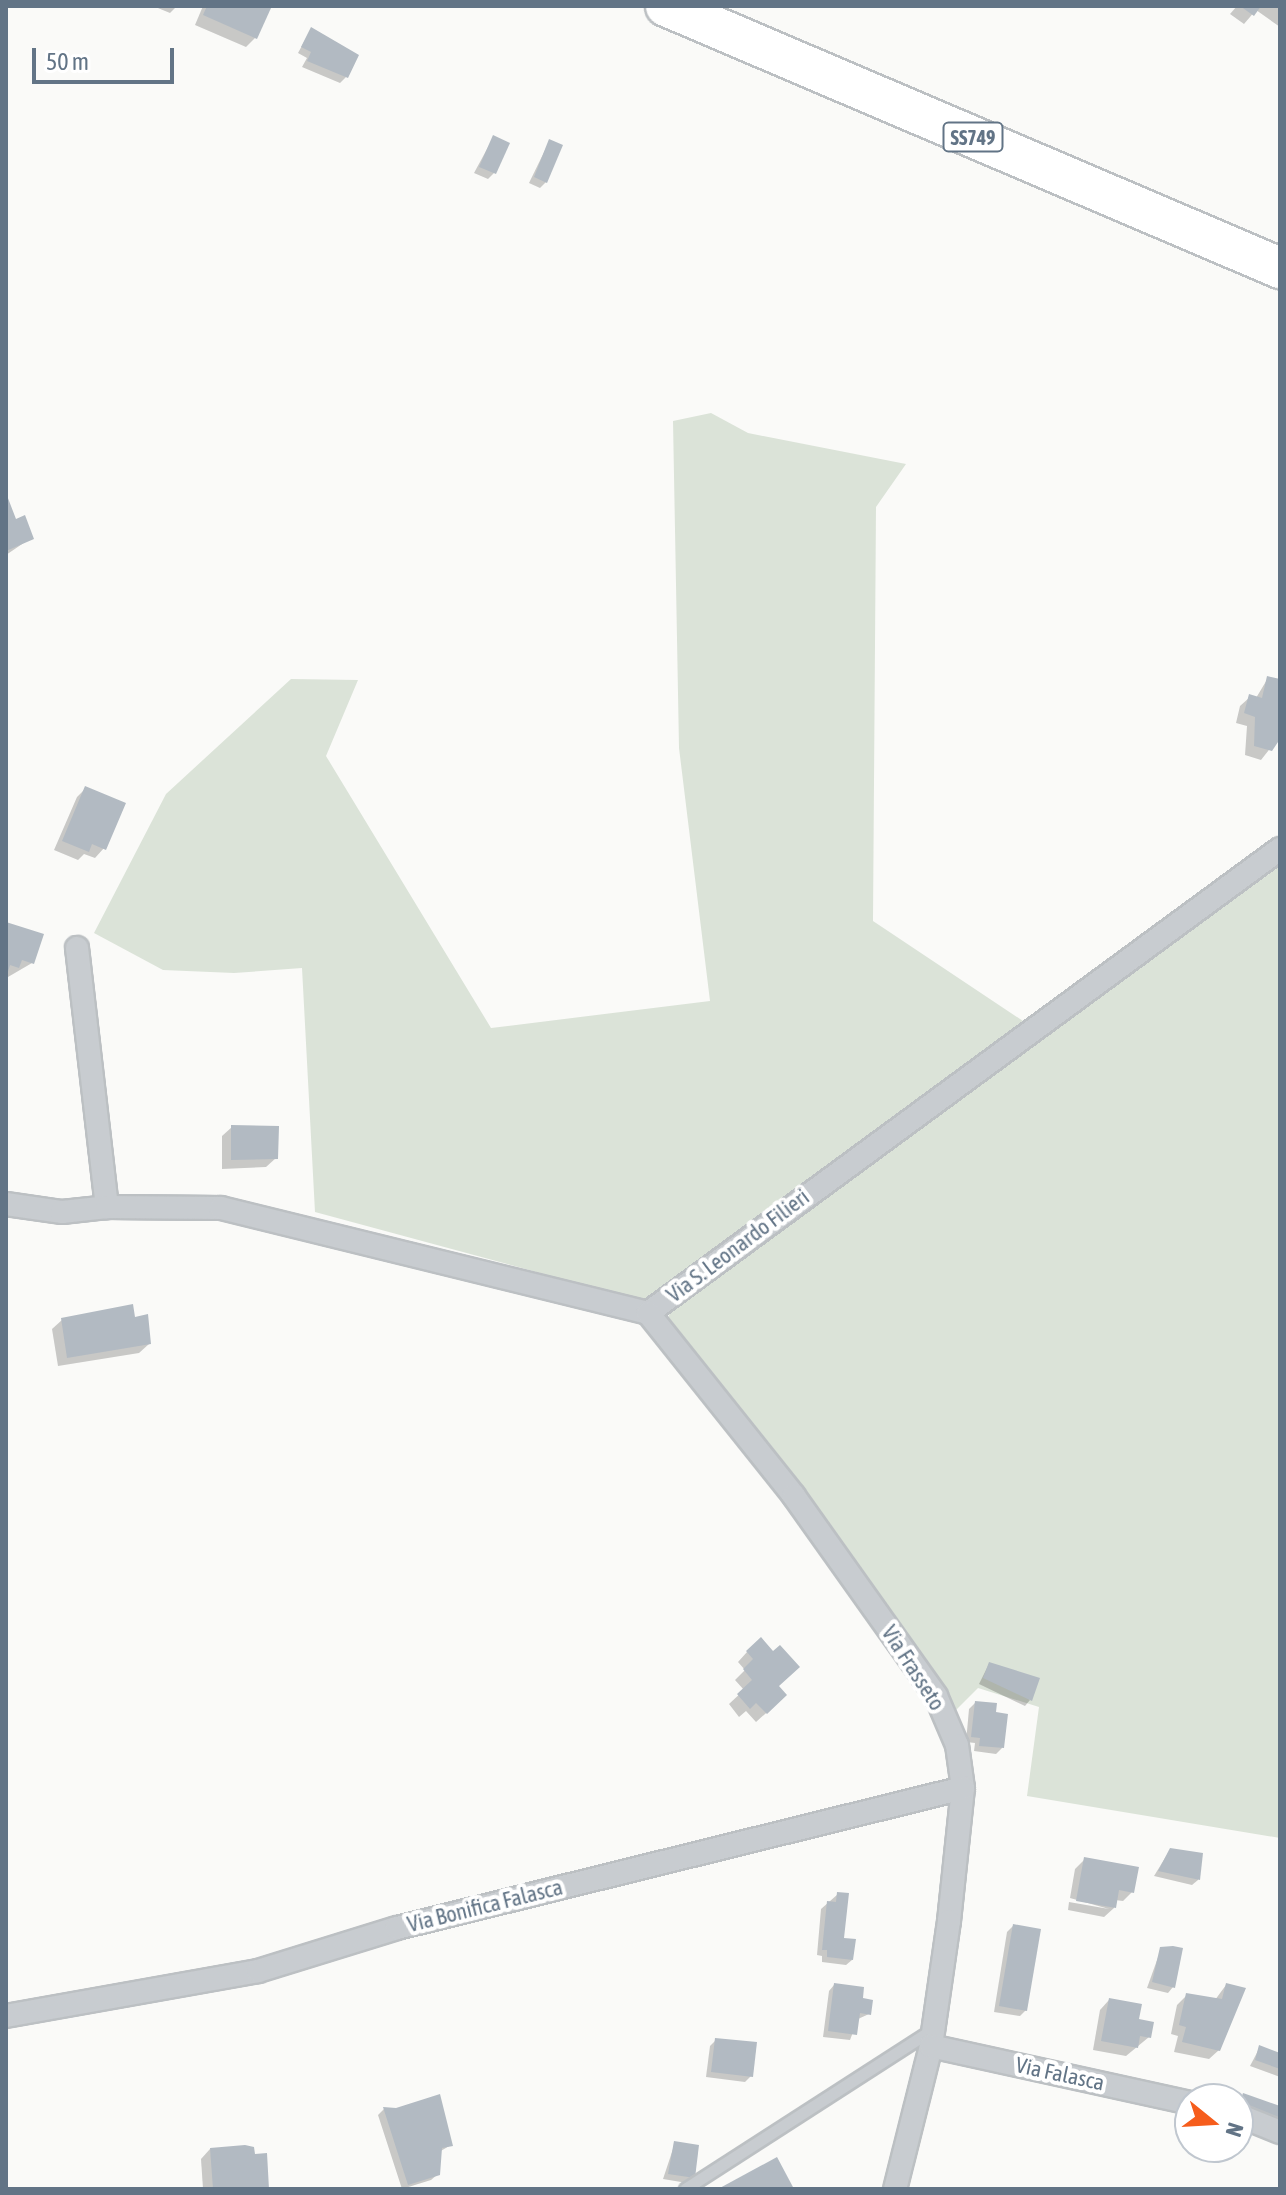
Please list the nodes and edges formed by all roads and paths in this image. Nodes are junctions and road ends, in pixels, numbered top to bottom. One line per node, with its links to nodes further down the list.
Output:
1 (666, 6): 2 (highway, SS749)
2 (1280, 268)
3 (1280, 849): 7 (street, Via S. Leonardo Filieri)
4 (77, 948): 6 (street)
5 (6, 1204): 6 (street, Via S. Leonardo Filieri)
6 (107, 1207): 7 (street, Via S. Leonardo Filieri)
7 (648, 1313): 8 (street, Via Frasseto)
8 (963, 1788): 9 (street, Via Bonifica Falasca); 10 (street, Via Frasseto)
9 (6, 2016)
10 (932, 2037): 11 (street, Via Falasca); 14 (lane); 15 (street, Via Frasseto)
11 (1174, 2099)
12 (1254, 2121): 13 (street)
13 (1280, 2132)
14 (685, 2189)
15 (895, 2189)

